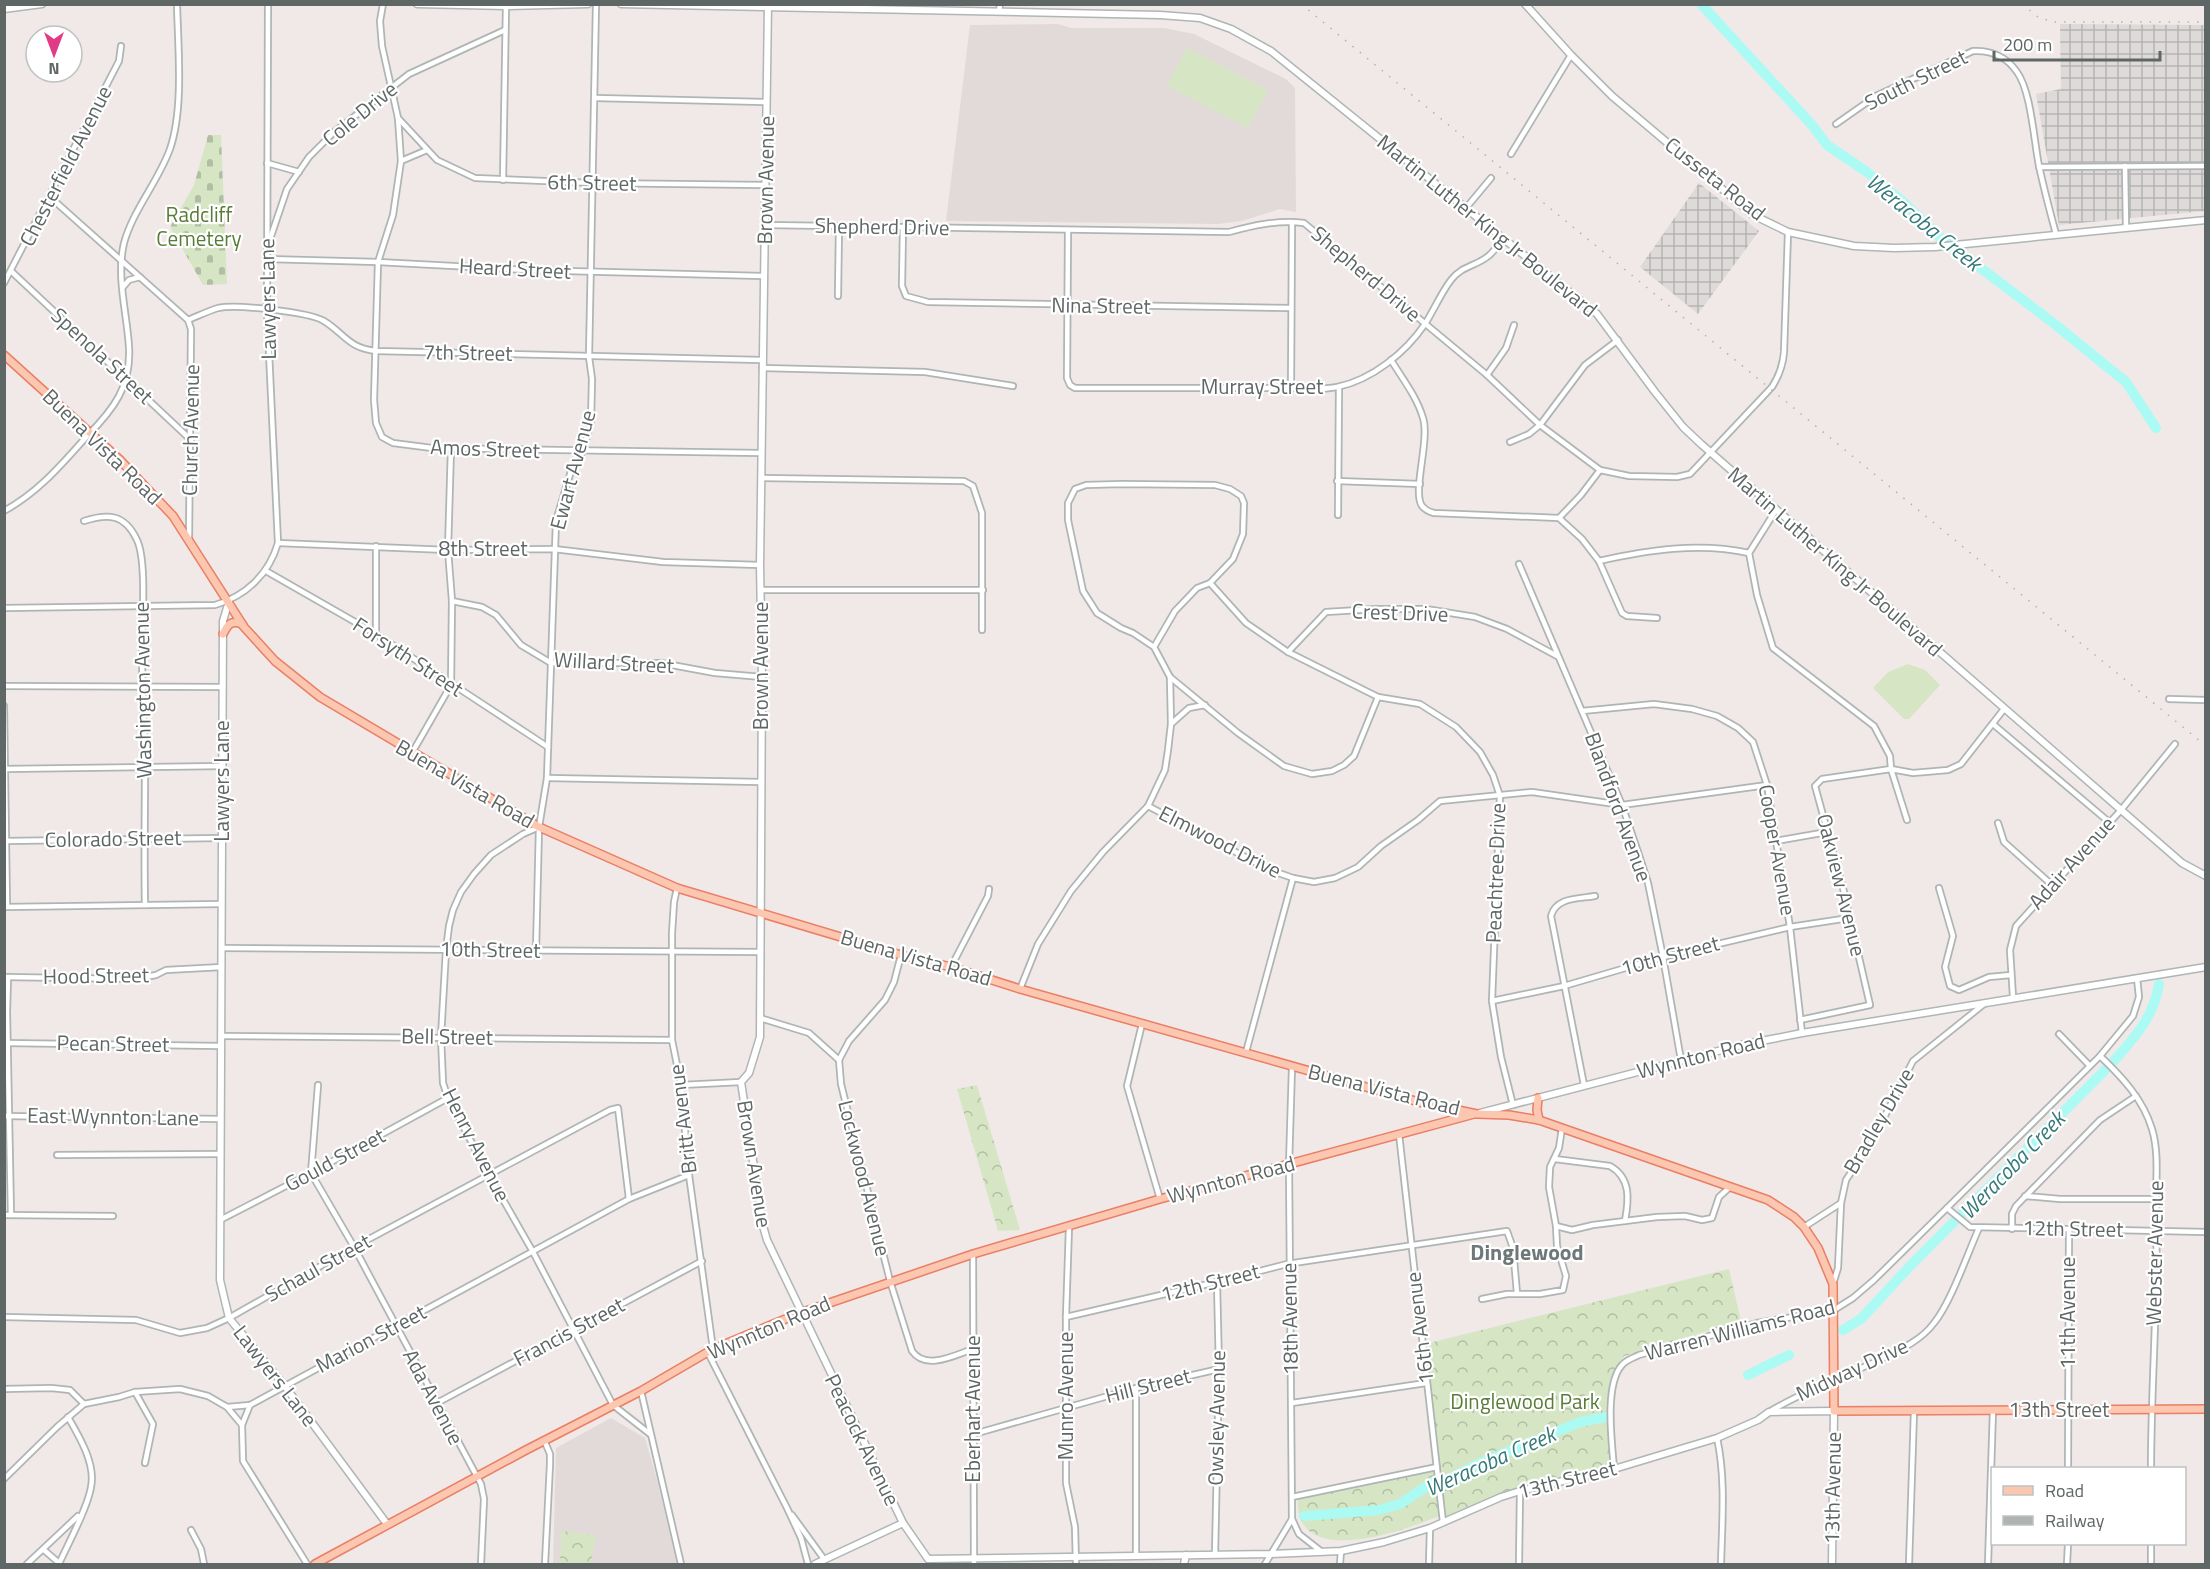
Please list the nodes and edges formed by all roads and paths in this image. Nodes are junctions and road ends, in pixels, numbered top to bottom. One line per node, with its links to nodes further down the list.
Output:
1 (10, 4): 15 (main road)
2 (42, 4): 15 (main road)
3 (177, 4): 52 (street)
4 (268, 4): 29 (street, Lawyers Lane)
5 (383, 4): 21 (street)
6 (417, 4): 13 (main road)
7 (588, 4): 13 (main road)
8 (596, 4): 22 (street, Ewart Avenue)
9 (621, 4): 11 (main road, Martin Luther King Jr Boulevard)
10 (1525, 4): 16 (main road, Cusseta Road)
11 (694, 5): 12 (main road, Martin Luther King Jr Boulevard)
12 (768, 5): 14 (main road, Martin Luther King Jr Boulevard); 23 (main road, Brown Avenue)
13 (506, 6): 18 (street)
14 (823, 6): 17 (main road, Martin Luther King Jr Boulevard)
15 (4, 7)
16 (1533, 7): 20 (main road, Cusseta Road)
17 (1000, 8): 39 (main road, Martin Luther King Jr Boulevard)
18 (505, 30): 21 (street, Cole Drive); 35 (street)
19 (121, 46): 38 (street, Chesterfield Avenue)
20 (1571, 55): 27 (street); 47 (main road, Cusseta Road)
21 (391, 87): 24 (street); 33 (street, Cole Drive)
22 (595, 98): 23 (street); 36 (street, Ewart Avenue)
23 (767, 102): 37 (main road, Brown Avenue)
24 (398, 118): 26 (street, 6th Street); 28 (street)
25 (1836, 124): 32 (street, South Street)
26 (427, 150): 28 (street); 35 (street, 6th Street)
27 (1511, 153)
28 (401, 160): 53 (street)
29 (267, 163): 33 (street); 50 (street, Lawyers Lane)
30 (2125, 166): 31 (street); 32 (street); 45 (street)
31 (2205, 166)
32 (2039, 167): 48 (street, South Street)
33 (299, 172): 50 (street, Cole Drive)
34 (1491, 178): 39 (street)
35 (503, 180): 36 (street, 6th Street)
36 (593, 183): 37 (street, 6th Street); 55 (street, Ewart Avenue)
37 (766, 185): 42 (main road, Brown Avenue)
38 (50, 197): 52 (street); 54 (street, Chesterfield Avenue)
39 (1466, 208): 49 (main road, Martin Luther King Jr Boulevard)
40 (2205, 220): 45 (main road, Cusseta Road)
41 (1292, 222): 46 (street, Shepherd Drive); 62 (street); 65 (street, Shepherd Drive)
42 (765, 225): 43 (street, Shepherd Drive); 56 (main road, Brown Avenue)
43 (839, 226): 44 (street, Shepherd Drive); 60 (street)
44 (903, 227): 46 (street, Shepherd Drive); 61 (street, Nina Street)
45 (2126, 228): 48 (main road, Cusseta Road)
46 (1068, 231): 61 (street)
47 (1788, 232): 48 (main road, Cusseta Road); 86 (street, Shepherd Drive)
48 (2056, 234)
49 (1502, 237): 65 (street, Murray Street); 67 (main road, Martin Luther King Jr Boulevard)
50 (267, 249): 51 (street, Lawyers Lane)
51 (267, 259): 53 (street, Heard Street); 63 (street, Lawyers Lane)
52 (121, 260): 57 (street); 59 (street)
53 (378, 262): 55 (street, Heard Street); 68 (street)
54 (12, 272): 58 (street, Chesterfield Avenue); 75 (street, Spenola Street)
55 (591, 272): 56 (street, Heard Street); 70 (street, Ewart Avenue)
56 (763, 276): 71 (main road, Brown Avenue)
57 (140, 278): 59 (street); 64 (street)
58 (4, 283)
59 (122, 288): 75 (street)
60 (838, 297)
61 (1068, 305): 62 (street, Nina Street); 78 (street, Murray Street)
62 (1291, 308): 78 (street)
63 (267, 310): 64 (street, 7th Street); 68 (street, 7th Street); 97 (street, Lawyers Lane)
64 (188, 320): 81 (street, Church Avenue)
65 (1425, 323): 72 (street, Murray Street); 74 (street, Shepherd Drive)
66 (1514, 325): 74 (street)
67 (1618, 340): 79 (street); 86 (main road, Martin Luther King Jr Boulevard)
68 (376, 351): 70 (street, 7th Street); 83 (street, Amos Street)
69 (4, 355): 80 (main road, Buena Vista Road)
70 (589, 357): 71 (street, 7th Street); 84 (street, Ewart Avenue)
71 (762, 360): 73 (main road, Brown Avenue)
72 (1391, 360): 77 (street, Murray Street); 90 (street)
73 (762, 368): 76 (street); 85 (main road, Brown Avenue)
74 (1487, 375): 79 (street, Shepherd Drive)
75 (126, 378): 80 (street); 81 (street, Spenola Street)
76 (1014, 386)
77 (1339, 387): 78 (street, Murray Street); 89 (street)
78 (1291, 388)
79 (1540, 425): 82 (street); 87 (street, Shepherd Drive)
80 (90, 433): 92 (street); 96 (main road, Buena Vista Road)
81 (191, 440): 96 (street, Church Avenue)
82 (1510, 442)
83 (451, 448): 84 (street, Amos Street); 100 (street)
84 (583, 451): 85 (street, Amos Street); 99 (street, Ewart Avenue)
85 (760, 453): 88 (main road, Brown Avenue)
86 (1711, 453): 87 (street, Shepherd Drive); 91 (main road, Martin Luther King Jr Boulevard)
87 (1600, 470): 94 (street)
88 (761, 478): 104 (main road, Brown Avenue); 108 (street)
89 (1337, 481): 90 (street); 93 (street)
90 (1420, 484): 94 (street)
91 (1776, 510): 101 (street); 133 (main road, Martin Luther King Jr Boulevard)
92 (4, 511)
93 (1338, 515)
94 (1559, 518): 102 (street)
95 (84, 521): 111 (street, Washington Avenue)
96 (189, 540): 109 (main road, Buena Vista Road)
97 (278, 543): 98 (street, 8th Street); 105 (street, Lawyers Lane)
98 (376, 546): 100 (street, 8th Street); 117 (street)
99 (554, 549): 100 (street, 8th Street); 104 (street, 8th Street); 121 (street, Ewart Avenue)
100 (448, 550): 110 (street)
101 (1749, 553): 102 (street); 143 (street)
102 (1599, 561): 113 (street)
103 (1519, 564): 120 (street, Blandford Avenue)
104 (759, 565): 107 (main road, Brown Avenue)
105 (266, 571): 109 (street, Lawyers Lane); 117 (street, Forsyth Street)
106 (1210, 583): 118 (street); 118 (street); 119 (street, Peachtree Drive)
107 (760, 590): 108 (street); 122 (main road, Brown Avenue)
108 (982, 590): 115 (street)
109 (229, 601): 111 (street); 114 (main road, Buena Vista Road); 116 (main road, Lawyers Lane)
110 (452, 601): 121 (street, Willard Street); 124 (street)
111 (142, 605): 112 (street); 127 (street, Washington Avenue)
112 (4, 608)
113 (1656, 618)
114 (242, 624): 116 (main road); 139 (main road, Buena Vista Road)
115 (982, 630)
116 (223, 634): 126 (main road, Lawyers Lane)
117 (376, 634): 124 (street, Forsyth Street)
118 (1154, 647): 123 (street)
119 (1288, 652): 120 (street, Crest Drive); 128 (street, Peachtree Drive)
120 (1557, 656): 134 (street, Blandford Avenue)
121 (551, 663): 122 (street, Willard Street); 138 (street, Ewart Avenue)
122 (762, 677): 145 (main road, Brown Avenue)
123 (1170, 677): 131 (street); 135 (street)
124 (451, 685): 138 (street, Forsyth Street); 139 (street)
125 (4, 686): 127 (street)
126 (223, 687): 127 (street); 140 (main road, Lawyers Lane)
127 (142, 688): 141 (street, Washington Avenue)
128 (1378, 697): 131 (street); 147 (street, Peachtree Drive)
129 (2169, 699): 130 (street)
130 (2205, 700)
131 (1206, 705): 135 (street)
132 (4, 706): 142 (street)
133 (2004, 709): 136 (street); 150 (main road, Martin Luther King Jr Boulevard)
134 (1582, 711): 146 (street, Cooper Avenue); 149 (street, Blandford Avenue)
135 (1170, 724): 148 (street)
136 (1993, 724): 143 (street); 152 (street)
137 (2175, 744): 150 (street, Adair Avenue)
138 (548, 747): 144 (street, Ewart Avenue)
139 (412, 753): 154 (main road, Buena Vista Road)
140 (223, 766): 141 (street); 157 (main road, Lawyers Lane)
141 (145, 767): 142 (street); 156 (street, Washington Avenue)
142 (5, 769): 158 (street)
143 (1891, 769): 151 (street); 155 (street, Oakview Avenue)
144 (547, 778): 145 (street); 154 (street, Ewart Avenue)
145 (761, 782): 170 (main road, Brown Avenue)
146 (1767, 785): 149 (street, Elmwood Drive); 159 (street, Cooper Avenue)
147 (1500, 796): 149 (street, Elmwood Drive); 161 (street, Elmwood Drive); 189 (street, Peachtree Drive)
148 (1148, 806): 161 (street, Elmwood Drive); 187 (street)
149 (1622, 806): 179 (street, Blandford Avenue)
150 (2121, 810): 152 (street, Adair Avenue); 160 (main road, Martin Luther King Jr Boulevard)
151 (1907, 820)
152 (2109, 822): 162 (street, Adair Avenue)
153 (1998, 824): 162 (street)
154 (538, 827): 163 (main road, Buena Vista Road); 174 (street, Henry Avenue); 175 (street, Ewart Avenue)
155 (1827, 832): 159 (street); 171 (street, Oakview Avenue)
156 (144, 838): 157 (street, Colorado Street); 158 (street, Colorado Street); 168 (street, Washington Avenue)
157 (222, 838): 167 (main road, Lawyers Lane)
158 (5, 841): 169 (street)
159 (1776, 841): 172 (street, Cooper Avenue)
160 (2205, 876)
161 (1293, 878): 201 (street)
162 (2052, 885): 183 (street, Adair Avenue)
163 (677, 888): 170 (main road, Buena Vista Road); 176 (street, Britt Avenue)
164 (1939, 888): 183 (street)
165 (989, 889): 181 (street)
166 (1595, 896): 186 (street)
167 (222, 904): 168 (street); 173 (main road, Lawyers Lane)
168 (145, 905): 169 (street)
169 (6, 907)
170 (760, 912): 177 (main road, Brown Avenue); 178 (main road, Buena Vista Road)
171 (1850, 918): 172 (street, 10th Street); 192 (street, Oakview Avenue)
172 (1790, 927): 179 (street, 10th Street); 192 (street, Cooper Avenue)
173 (222, 948): 174 (street, 10th Street); 180 (main road, Lawyers Lane)
174 (446, 950): 175 (street, 10th Street); 197 (street, Henry Avenue)
175 (536, 951): 176 (street, 10th Street)
176 (673, 951): 177 (street, 10th Street); 198 (street, Britt Avenue)
177 (759, 952): 191 (main road, Brown Avenue)
178 (901, 955): 181 (main road, Buena Vista Road); 203 (street)
179 (1663, 957): 186 (street, 10th Street); 204 (street, Blandford Avenue)
180 (222, 967): 184 (street, Hood Street); 196 (main road, Lawyers Lane)
181 (951, 967): 187 (main road, Buena Vista Road)
182 (2205, 967): 185 (main road, Wynnton Road)
183 (2012, 975): 188 (street, Adair Avenue)
184 (6, 977): 199 (street)
185 (2137, 978): 188 (main road, Wynnton Road); 202 (street, Warren Williams Road)
186 (1564, 986): 189 (street, 10th Street); 210 (street)
187 (1020, 989): 193 (main road, Buena Vista Road)
188 (2013, 997): 190 (main road, Wynnton Road)
189 (1492, 1001): 214 (street, Peachtree Drive)
190 (1987, 1002): 194 (main road, Wynnton Road); 233 (street, Bradley Drive)
191 (760, 1018): 203 (street); 207 (main road, Brown Avenue)
192 (1800, 1020): 194 (street, Cooper Avenue)
193 (1142, 1024): 201 (main road, Buena Vista Road); 231 (street)
194 (1802, 1032): 204 (main road, Wynnton Road)
195 (2059, 1034): 205 (street)
196 (221, 1036): 197 (street, Bell Street); 200 (main road, Lawyers Lane)
197 (441, 1037): 198 (street, Bell Street); 212 (street, Henry Avenue)
198 (672, 1040): 208 (street, Britt Avenue)
199 (6, 1043): 200 (street, Pecan Street); 216 (street)
200 (221, 1046): 217 (main road, Lawyers Lane)
201 (1246, 1052): 206 (main road, Buena Vista Road)
202 (2100, 1056): 205 (street, Warren Williams Road); 211 (street, Webster Avenue)
203 (839, 1060): 254 (street, Lockwood Avenue)
204 (1681, 1060): 210 (main road, Wynnton Road)
205 (2090, 1066): 234 (street, Warren Williams Road)
206 (1292, 1067): 215 (main road, Buena Vista Road); 224 (street, 18th Avenue)
207 (741, 1082): 208 (street); 260 (main road, Brown Avenue)
208 (681, 1084): 226 (street, Britt Avenue)
209 (318, 1085): 225 (street)
210 (1584, 1085): 213 (main road, Wynnton Road)
211 (2136, 1096): 229 (street); 232 (street, Webster Avenue)
212 (448, 1098): 225 (street, Gould Street); 227 (street, Henry Avenue)
213 (1538, 1098): 214 (main road, Wynnton Road); 218 (main road)
214 (1513, 1105): 215 (main road, Wynnton Road)
215 (1477, 1114): 218 (main road, Buena Vista Road); 220 (main road, Wynnton Road)
216 (7, 1116): 217 (street, East Wynnton Lane); 236 (street)
217 (221, 1119): 221 (main road, Lawyers Lane)
218 (1539, 1120): 219 (main road, Buena Vista Road)
219 (1562, 1128): 223 (street); 228 (main road, Buena Vista Road)
220 (1399, 1134): 224 (main road, Wynnton Road); 249 (street, 16th Avenue)
221 (221, 1154): 222 (street); 238 (main road, Lawyers Lane)
222 (57, 1155)
223 (1555, 1159): 239 (street); 240 (street)
224 (1288, 1165): 231 (main road, Wynnton Road); 253 (street, 18th Avenue)
225 (311, 1173): 238 (street, Gould Street); 248 (street, Ada Avenue)
226 (689, 1174): 230 (street, Marion Street); 252 (street, Britt Avenue)
227 (489, 1175): 230 (street, Schaul Street); 248 (street, Schaul Street); 250 (street, Henry Avenue)
228 (1730, 1187): 239 (street); 242 (main road, Buena Vista Road)
229 (2025, 1196): 232 (street); 244 (street)
230 (629, 1198): 250 (street, Marion Street)
231 (1160, 1199): 241 (main road, Wynnton Road)
232 (2156, 1199): 246 (street, Webster Avenue)
233 (1841, 1203): 242 (street, Bradley Drive); 256 (street, Bradley Drive)
234 (1947, 1208): 243 (street, 12th Street); 259 (street, Warren Williams Road)
235 (4, 1215): 236 (street)
236 (11, 1215): 237 (street)
237 (113, 1216)
238 (220, 1220): 263 (main road, Lawyers Lane)
239 (1625, 1221): 240 (street)
240 (1556, 1226): 257 (street)
241 (1070, 1227): 251 (main road, Wynnton Road); 262 (street, Munro Avenue)
242 (1804, 1227): 256 (main road, Buena Vista Road)
243 (1979, 1228): 244 (street, 12th Street); 269 (street, Midway Drive)
244 (2012, 1228): 245 (street, 12th Street)
245 (2069, 1230): 246 (street, 12th Street); 286 (street, 11th Avenue)
246 (2157, 1230): 247 (street, 12th Street); 283 (street, Webster Avenue)
247 (2205, 1232)
248 (354, 1247): 263 (street, Schaul Street); 264 (street, Ada Avenue)
249 (1410, 1247): 253 (street, 12th Street); 257 (street, 12th Street); 270 (street, 16th Avenue)
250 (533, 1252): 264 (street, Marion Street); 265 (street, Henry Avenue)
251 (972, 1254): 254 (main road, Wynnton Road); 266 (street, Eberhart Avenue)
252 (702, 1261): 265 (street, Francis Street); 267 (street, Britt Avenue)
253 (1289, 1264): 255 (street, 12th Street); 277 (street, 18th Avenue)
254 (890, 1281): 260 (main road, Wynnton Road); 266 (street, Lockwood Avenue)
255 (1217, 1282): 262 (street, 12th Street); 268 (street, Owsley Avenue)
256 (1833, 1284): 259 (main road, Buena Vista Road)
257 (1517, 1293): 258 (street)
258 (1482, 1299)
259 (1834, 1310): 269 (main road, Buena Vista Road); 301 (street, Warren Williams Road)
260 (800, 1313): 267 (main road, Wynnton Road); 312 (main road, Peacock Avenue)
261 (4, 1317): 263 (street, Schaul Street)
262 (1066, 1317): 282 (street, Munro Avenue)
263 (229, 1318): 271 (main road, Lawyers Lane)
264 (395, 1327): 271 (street, Marion Street); 276 (street, Ada Avenue)
265 (574, 1329): 276 (street, Francis Street); 280 (street, Henry Avenue)
266 (973, 1349): 293 (street, Eberhart Avenue)
267 (710, 1351): 274 (main road, Wynnton Road); 307 (street, Britt Avenue)
268 (1220, 1369): 272 (street, Hill Street); 324 (street, Owsley Avenue)
269 (1833, 1380): 287 (main road, Buena Vista Road); 289 (street, Midway Drive)
270 (1426, 1383): 277 (street); 297 (street, 16th Avenue)
271 (284, 1385): 279 (street, Marion Street); 313 (main road, Lawyers Lane)
272 (1136, 1388): 282 (street, Hill Street); 322 (street)
273 (4, 1389): 278 (street)
274 (641, 1391): 280 (main road, Wynnton Road); 292 (street)
275 (135, 1392): 278 (street); 281 (street); 296 (street)
276 (437, 1403): 302 (street, Ada Avenue)
277 (1292, 1403): 306 (street, 18th Avenue)
278 (84, 1404): 290 (street)
279 (250, 1405): 281 (street, Marion Street); 291 (street)
280 (613, 1405): 292 (street); 295 (main road, Wynnton Road)
281 (227, 1407): 291 (street)
282 (1066, 1408): 293 (street, Hill Street); 325 (street, Munro Avenue)
283 (2151, 1409): 284 (main road, 13th Street); 286 (main road, 13th Street); 300 (street, Webster Avenue)
284 (2205, 1409)
285 (1993, 1410): 286 (main road, 13th Street); 288 (main road, 13th Street); 298 (street)
286 (2067, 1410): 299 (street, 11th Avenue)
287 (1834, 1411): 288 (main road, 13th Street); 289 (main road, 13th Street); 346 (main road, 13th Avenue)
288 (1914, 1411): 347 (street)
289 (1769, 1412): 294 (main road, 13th Street)
290 (68, 1417): 303 (street); 308 (street)
291 (242, 1425): 332 (street)
292 (651, 1434): 336 (street)
293 (974, 1434): 327 (street, Eberhart Avenue)
294 (1717, 1438): 301 (main road, 13th Street); 345 (street)
295 (544, 1440): 302 (main road, Wynnton Road); 335 (street)
296 (145, 1463)
297 (1437, 1467): 306 (street); 311 (street, 16th Avenue)
298 (1991, 1467)
299 (2068, 1467)
300 (2151, 1467)
301 (1614, 1469): 305 (main road, 13th Street)
302 (476, 1477): 313 (main road, Wynnton Road); 334 (street, Ada Avenue)
303 (4, 1479)
304 (1991, 1481): 309 (street)
305 (1520, 1491): 311 (main road, 13th Street); 344 (street)
306 (1292, 1497): 310 (street, 18th Avenue)
307 (787, 1508): 326 (street); 337 (street)
308 (82, 1512): 318 (street); 330 (street)
309 (1990, 1516): 348 (street)
310 (1292, 1519): 320 (street); 321 (street)
311 (1443, 1522): 314 (main road, 13th Street)
312 (903, 1523): 326 (main road); 328 (main road, Peacock Avenue)
313 (387, 1524): 333 (main road, Wynnton Road)
314 (1430, 1528): 319 (main road, 13th Street); 343 (street)
315 (191, 1530): 331 (street)
316 (2068, 1545): 349 (street)
317 (2151, 1545): 350 (street)
318 (44, 1550): 329 (street); 330 (street)
319 (1341, 1551): 320 (main road, 13th Street); 342 (street)
320 (1322, 1552): 321 (main road, 13th Street)
321 (1271, 1554): 324 (main road, 13th Street); 341 (street)
322 (1136, 1555): 323 (main road, 13th Street); 325 (main road, 13th Street)
323 (1186, 1555): 324 (main road, 13th Street); 340 (main road)
324 (1215, 1555)
325 (1076, 1557): 327 (main road, 13th Street); 339 (street, Munro Avenue)
326 (824, 1559): 338 (main road)
327 (974, 1561): 328 (main road, 13th Street)
328 (927, 1562)
329 (27, 1564)
330 (59, 1564)
331 (204, 1564)
332 (308, 1564)
333 (315, 1564)
334 (481, 1564)
335 (544, 1564)
336 (681, 1564)
337 (808, 1564)
338 (815, 1564)
339 (1076, 1564)
340 (1184, 1564)
341 (1266, 1564)
342 (1340, 1564)
343 (1429, 1564)
344 (1519, 1564)
345 (1721, 1564)
346 (1832, 1564)
347 (1909, 1564)
348 (1988, 1564)
349 (2067, 1564)
350 (2151, 1564)

